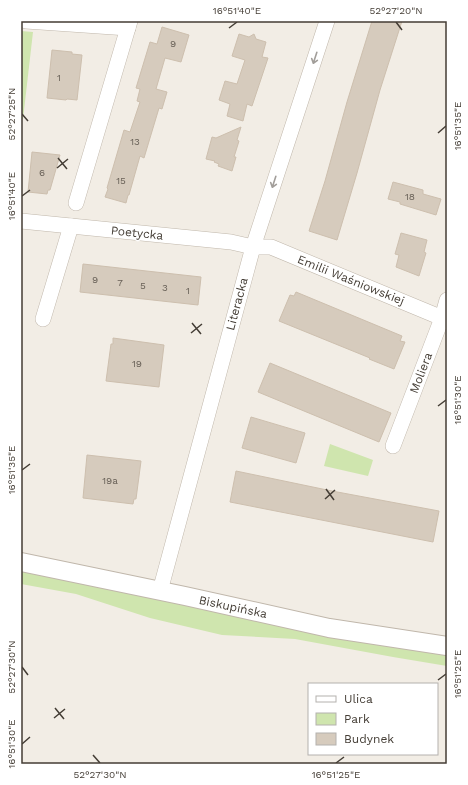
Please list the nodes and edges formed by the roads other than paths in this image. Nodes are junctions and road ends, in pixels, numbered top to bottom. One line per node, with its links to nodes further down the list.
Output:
1 (26, 21): 3 (street)
2 (327, 21): 7 (street, Literacka, one-way to 7)
3 (129, 25): 4 (street)
4 (76, 203)
5 (21, 221): 6 (street, Poetycka)
6 (71, 226): 7 (street, Poetycka); 9 (street)
7 (253, 247): 10 (street, Emilii Waśniowskiej); 13 (street, Literacka)
8 (447, 300): 10 (street, Moliera)
9 (43, 319)
10 (444, 319): 11 (street, Moliera)
11 (393, 446)
12 (21, 562): 13 (street, Biskupińska)
13 (160, 591): 14 (street, Biskupińska)
14 (447, 646)

